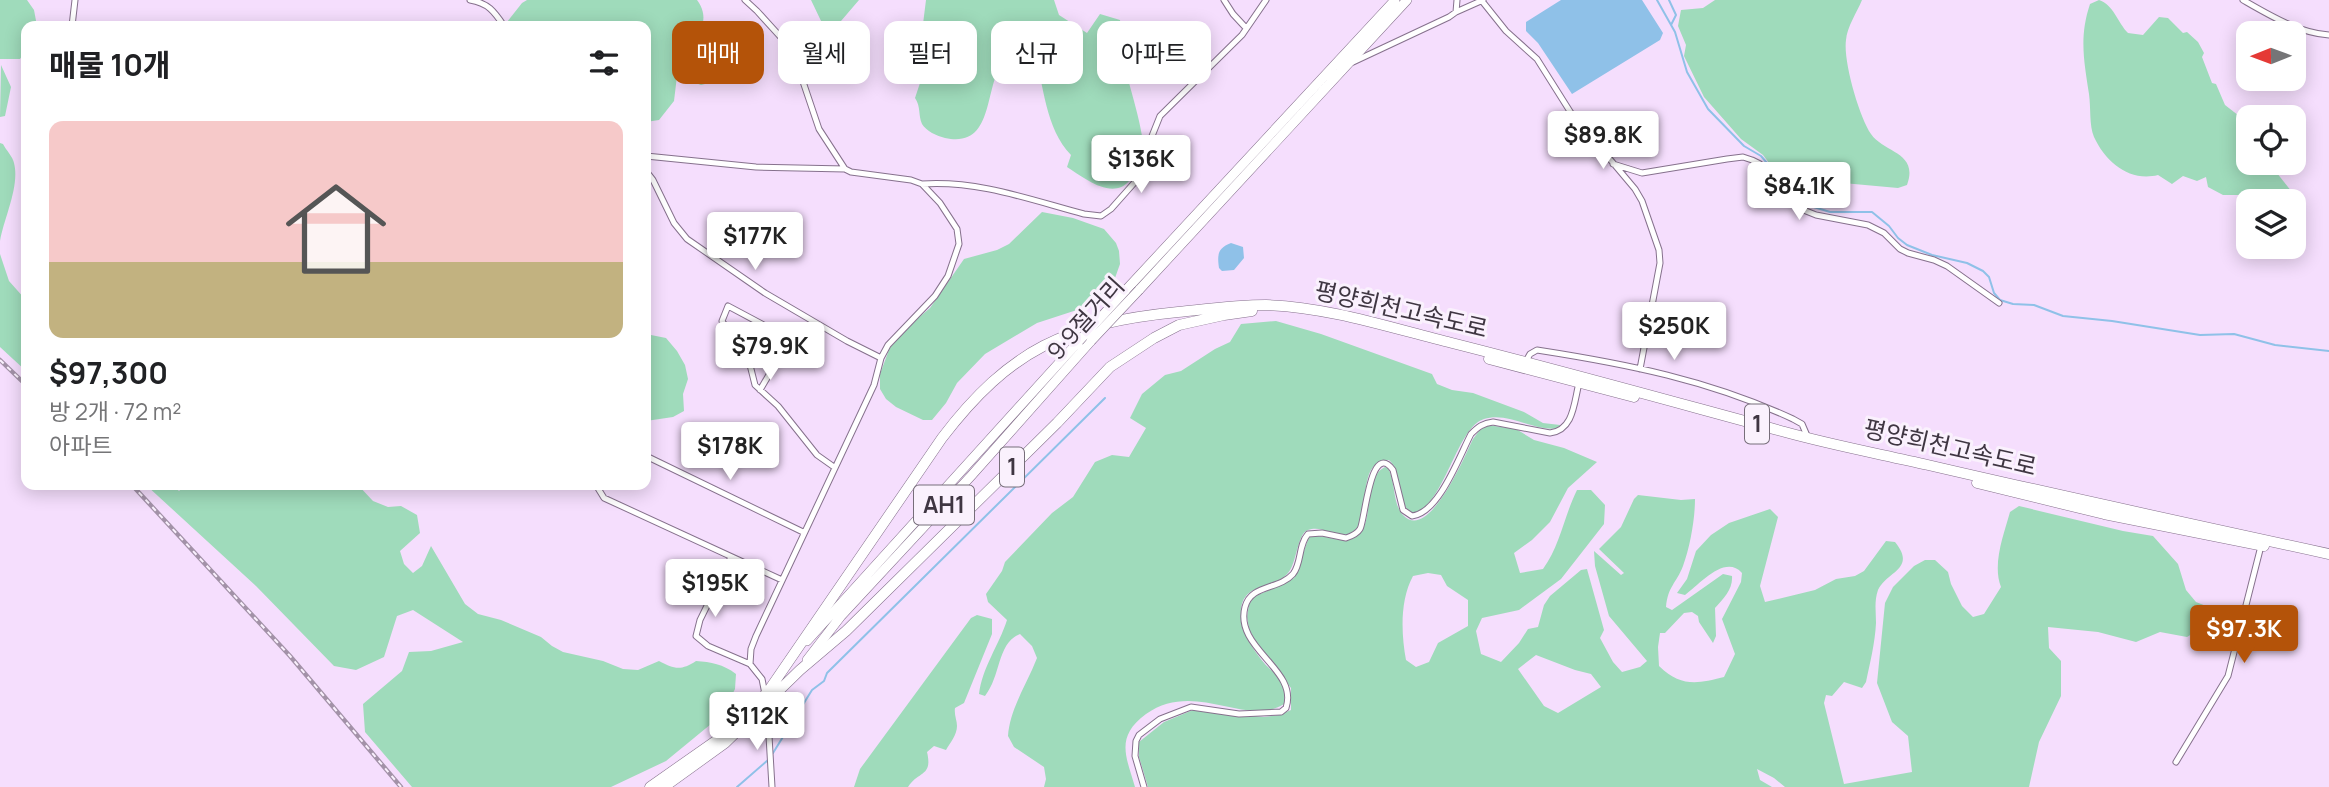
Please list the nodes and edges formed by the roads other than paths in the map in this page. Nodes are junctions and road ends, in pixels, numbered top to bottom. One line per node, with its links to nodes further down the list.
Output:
1 (75, 0): 12 (street)
2 (470, 0): 13 (street)
3 (745, 0): 19 (street)
4 (1224, 0): 14 (street)
5 (1266, 0): 14 (street)
6 (1395, 0): 38 (highway, 9·9절거리 / AH1, bridge)
7 (1407, 0): 16 (highway, 9·9절거리 / AH1)
8 (1457, 0): 11 (street)
9 (1482, 0): 11 (street); 18 (street)
10 (2243, 0): 15 (street)
11 (1455, 12): 16 (street)
12 (73, 21)
13 (500, 21)
14 (1246, 28): 21 (street)
15 (2329, 35)
16 (1344, 66): 40 (highway, 9·9절거리 / AH1, bridge)
17 (651, 156): 19 (street)
18 (1613, 164): 22 (street); 25 (street)
19 (845, 169): 21 (street)
20 (651, 177): 23 (street)
21 (922, 184): 23 (street)
22 (1999, 303)
23 (881, 358): 30 (street)
24 (1526, 362): 25 (street); 28 (highway, 평양희천고속도로 / 1); 38 (highway, 평양희천고속도로 / 1)
25 (1640, 369): 28 (street)
26 (1579, 383): 33 (highway, 평양희천고속도로 / 1); 40 (highway, 평양희천고속도로 / 1); 46 (street)
27 (760, 390): 27 (street); 30 (street)
28 (1808, 438): 34 (highway, 평양희천고속도로 / 1)
29 (651, 458): 32 (street)
30 (834, 467): 32 (street)
31 (599, 490): 35 (street)
32 (803, 532): 37 (street)
33 (2261, 546): 36 (highway, 평양희천고속도로 / 1); 42 (street)
34 (2329, 554)
35 (731, 557): 37 (street); 39 (street)
36 (2329, 561)
37 (782, 580): 39 (street)
38 (791, 658): 41 (highway, 평양희천고속도로 / 1)
39 (750, 664): 41 (street)
40 (800, 670): 41 (highway, 평양희천고속도로 / 1)
41 (766, 699): 43 (highway, 평양희천고속도로 / 1); 44 (highway, 평양희천고속도로 / 1); 45 (street)
42 (2176, 761)
43 (650, 787)
44 (664, 787)
45 (772, 787)
46 (1144, 787)

